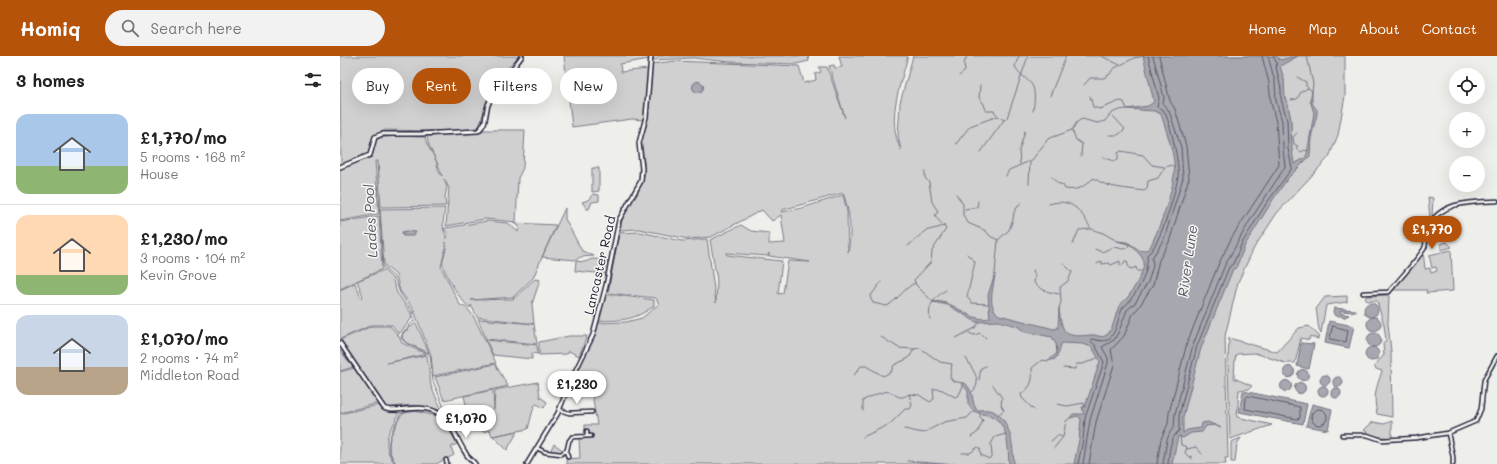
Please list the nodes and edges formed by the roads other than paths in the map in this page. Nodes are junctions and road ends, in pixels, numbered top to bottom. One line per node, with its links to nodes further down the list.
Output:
1 (522, 56): 3 (street)
2 (651, 56): 8 (street, Lancaster Road)
3 (340, 167)
4 (1497, 202): 5 (street)
5 (1363, 293)
6 (340, 343): 18 (street)
7 (1497, 356): 11 (street)
8 (560, 410): 9 (street); 13 (street, Lancaster Road)
9 (592, 412)
10 (587, 432): 14 (street)
11 (1448, 433): 12 (street); 20 (street)
12 (1342, 435)
13 (537, 448): 14 (street); 19 (street, Lancaster Road)
14 (566, 451): 15 (street)
15 (568, 457)
16 (446, 460): 17 (street)
17 (447, 464)
18 (475, 464)
19 (528, 464)
20 (1453, 464)

